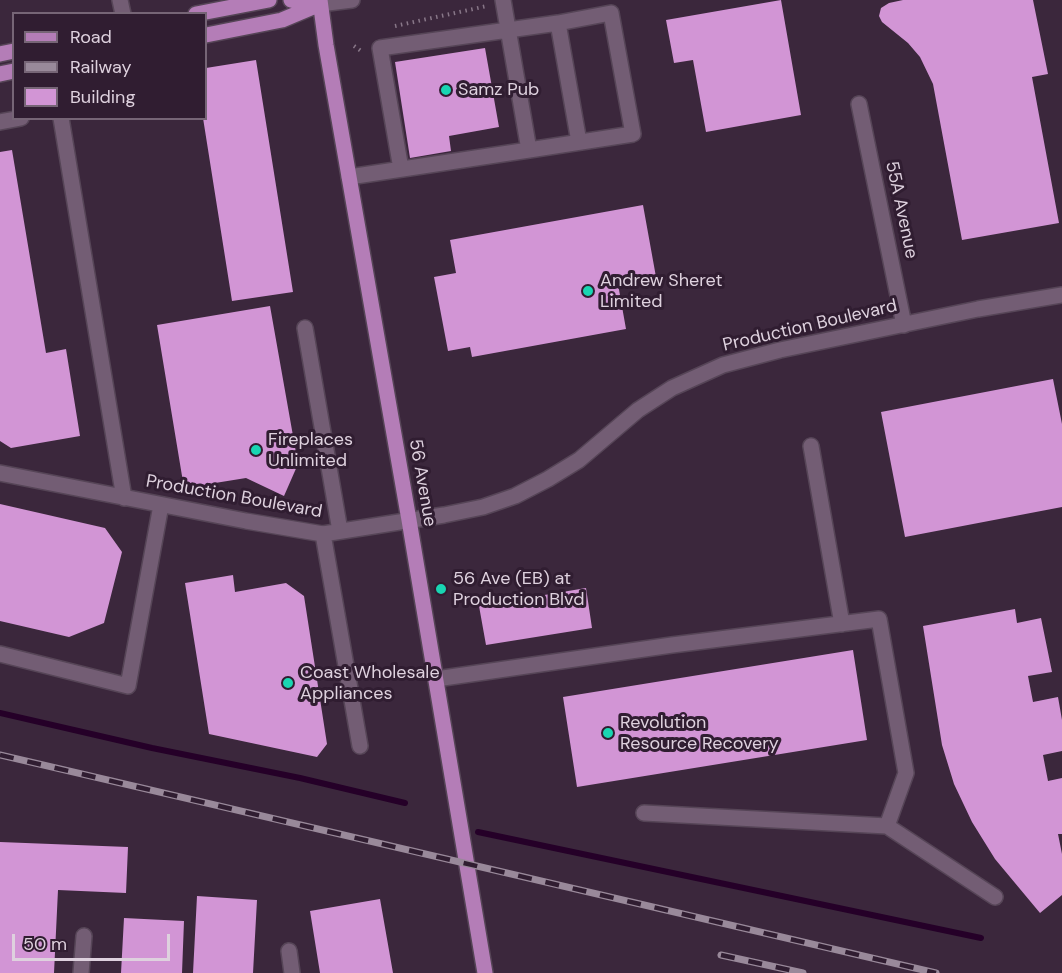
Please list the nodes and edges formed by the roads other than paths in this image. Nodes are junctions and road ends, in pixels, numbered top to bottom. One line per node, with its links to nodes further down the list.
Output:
1 (269, 0): 6 (main road)
2 (291, 0): 5 (main road)
3 (352, 0): 5 (street)
4 (503, 1): 8 (street)
5 (320, 2): 9 (main road); 15 (main road, 56 Avenue)
6 (206, 12)
7 (558, 23): 8 (street); 12 (street); 12 (street)
8 (509, 30): 13 (street); 14 (street)
9 (207, 35)
10 (859, 104): 17 (street, 55A Avenue)
11 (61, 120): 21 (street)
12 (579, 142): 13 (street)
13 (529, 150): 14 (street)
14 (401, 169): 15 (street)
15 (350, 177): 23 (main road, 56 Avenue)
16 (1062, 295): 17 (street, Production Boulevard)
17 (904, 324): 23 (street, Production Boulevard)
18 (305, 328): 24 (street)
19 (811, 446): 26 (street)
20 (0, 473): 21 (street, Production Boulevard)
21 (124, 498): 22 (street, Production Boulevard)
22 (161, 505): 25 (street, Production Boulevard); 27 (street)
23 (409, 520): 24 (street, Production Boulevard); 28 (main road, 56 Avenue)
24 (340, 531): 25 (street, Production Boulevard)
25 (323, 534): 29 (street)
26 (842, 624): 28 (street); 31 (street)
27 (0, 654)
28 (435, 679): 37 (main road, 56 Avenue)
29 (360, 746)
30 (644, 813): 31 (street)
31 (887, 826): 32 (street)
32 (995, 897)
33 (84, 936): 35 (street)
34 (289, 951): 36 (street)
35 (81, 973)
36 (292, 973)
37 (485, 973)

